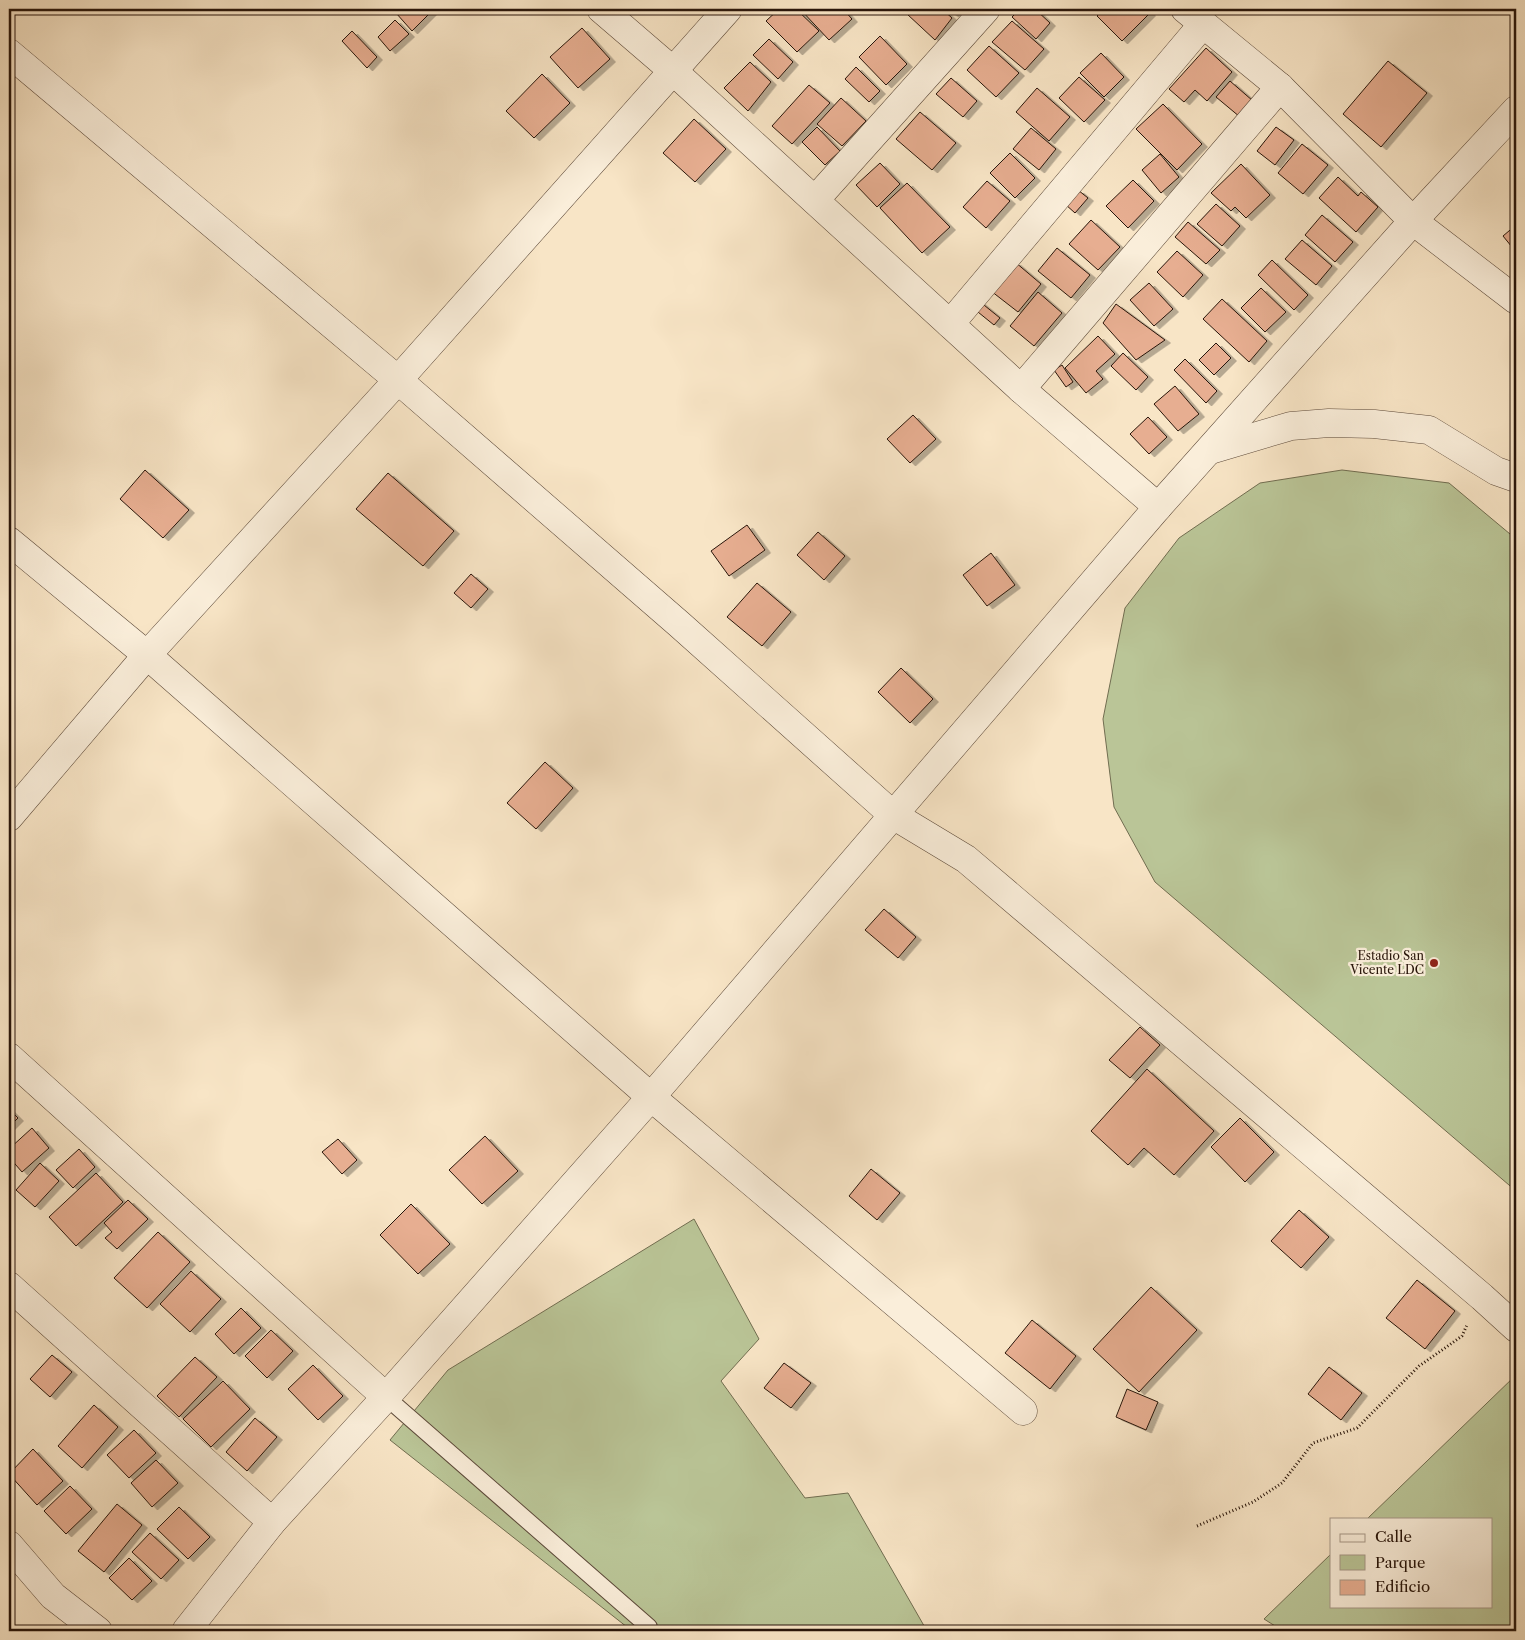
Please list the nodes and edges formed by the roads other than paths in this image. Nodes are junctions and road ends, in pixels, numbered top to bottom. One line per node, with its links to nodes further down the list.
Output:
1 (601, 9): 6 (street)
2 (728, 9): 6 (street)
3 (986, 9): 9 (street)
4 (1194, 16): 7 (street); 12 (street)
5 (9, 53): 13 (street)
6 (672, 70): 9 (street); 13 (street)
7 (1280, 87): 10 (street); 14 (street)
8 (1516, 110): 10 (street)
9 (815, 200): 12 (street)
10 (1413, 221): 11 (street); 15 (street)
11 (1516, 300)
12 (950, 324): 14 (street)
13 (398, 380): 19 (street); 20 (street)
14 (1021, 389): 17 (street)
15 (1210, 450): 16 (street); 17 (street)
16 (1516, 478)
17 (1158, 507): 20 (street)
18 (9, 541): 19 (street)
19 (147, 655): 21 (street); 23 (street)
20 (893, 815): 23 (street); 25 (street)
21 (9, 817)
22 (9, 1058): 26 (street)
23 (651, 1097): 26 (street); 27 (street)
24 (9, 1286): 28 (street)
25 (1516, 1328)
26 (386, 1397): 28 (street); 30 (lane)
27 (1023, 1411)
28 (272, 1522): 32 (street)
29 (9, 1545): 31 (street)
30 (649, 1626)
31 (98, 1631)
32 (186, 1631)

